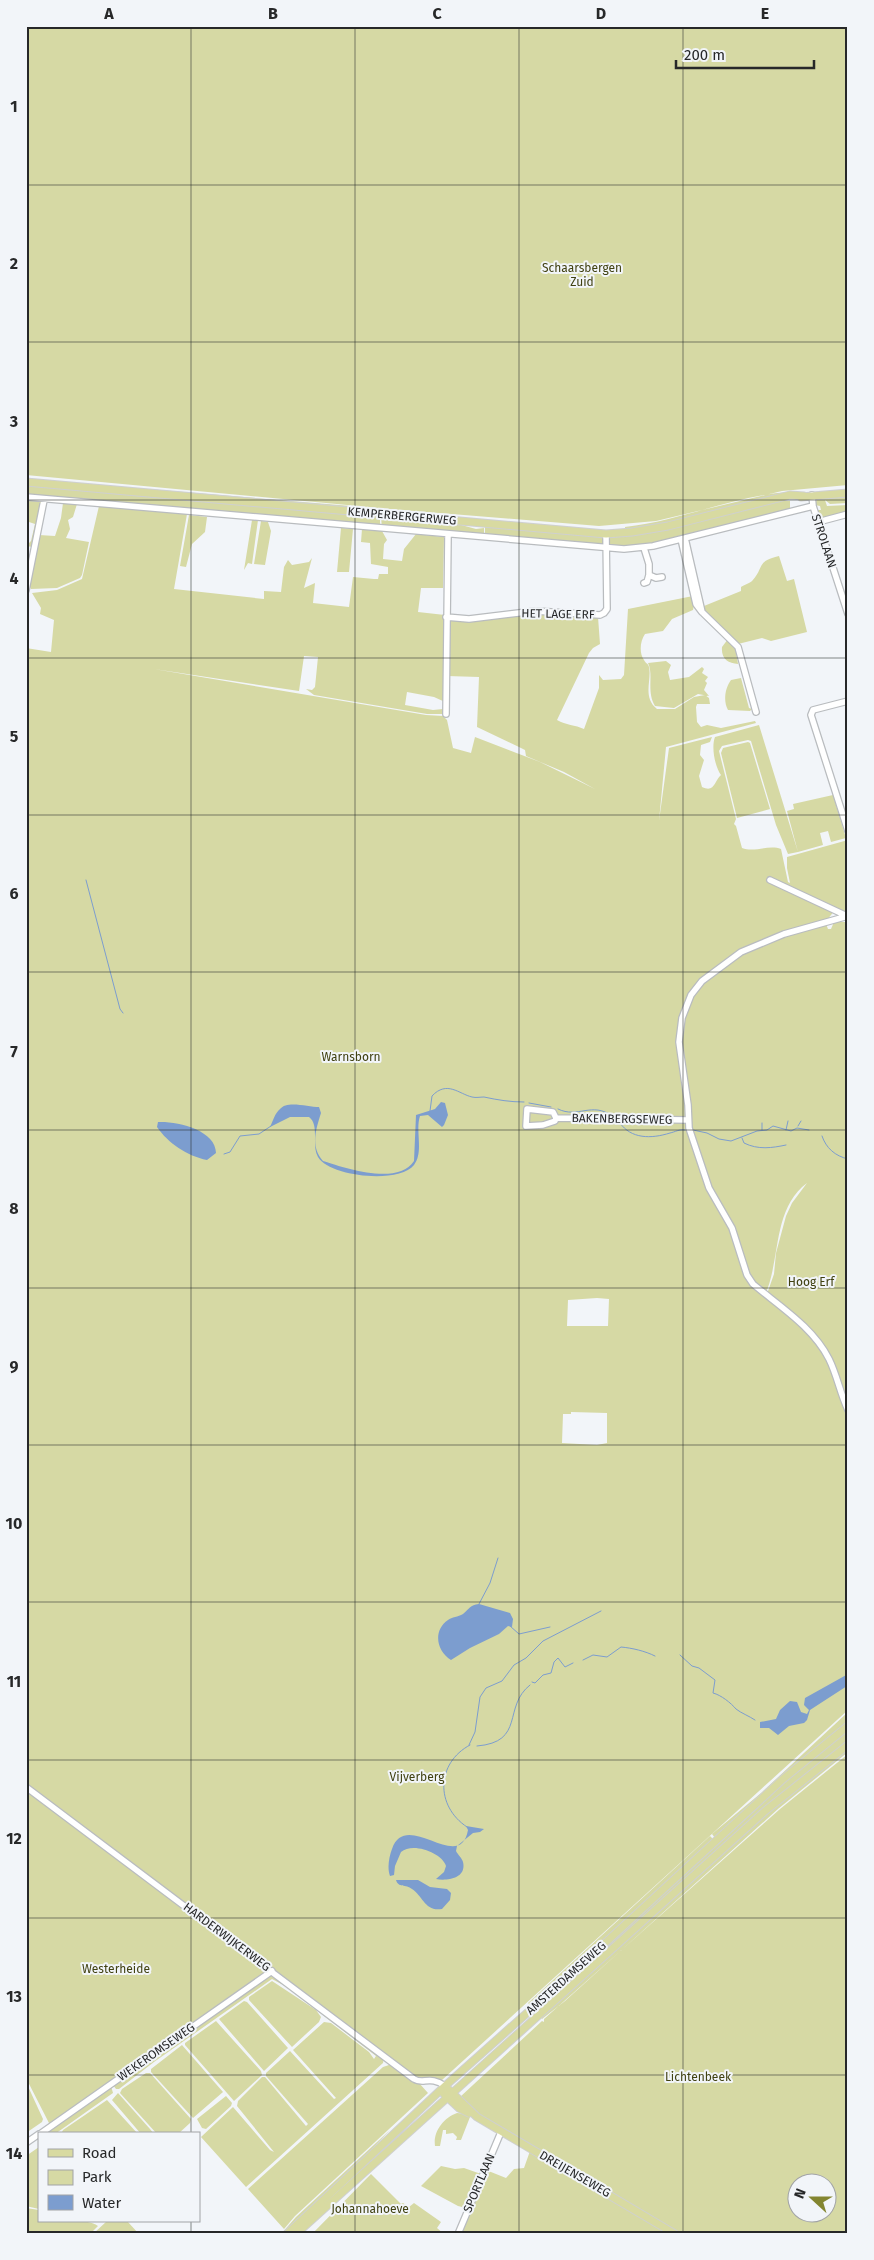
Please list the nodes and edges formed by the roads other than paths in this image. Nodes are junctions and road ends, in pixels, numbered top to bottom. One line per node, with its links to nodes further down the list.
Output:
1 (26, 482): 9 (main road, KEMPERBERGERWEG)
2 (848, 493): 3 (main road, KEMPERBERGERWEG)
3 (808, 496): 6 (street, STROLAAN); 9 (main road, KEMPERBERGERWEG)
4 (26, 497): 5 (street, KEMPERBERGERWEG)
5 (44, 500): 10 (street, KEMPERBERGERWEG); 17 (street)
6 (813, 506): 8 (street, STROLAAN); 11 (street, KEMPERBERGERWEG)
7 (848, 514): 8 (street)
8 (818, 522): 18 (street, STROLAAN)
9 (606, 534): 12 (street, HET LAGE ERF)
10 (448, 535): 12 (street, KEMPERBERGERWEG); 19 (street, KEMPERBERGERWEG)
11 (683, 538): 13 (street, KEMPERBERGERWEG); 21 (street)
12 (606, 548): 13 (street, KEMPERBERGERWEG); 19 (street, HET LAGE ERF)
13 (644, 548): 14 (street)
14 (650, 575): 15 (street); 16 (street)
15 (662, 577)
16 (644, 583)
17 (26, 590)
18 (848, 614)
19 (446, 617): 22 (street)
20 (848, 701): 23 (street)
21 (756, 712)
22 (446, 714)
23 (848, 831)
24 (770, 880): 25 (street, BAKENBERGSEWEG)
25 (834, 910): 26 (street, BAKENBERGSEWEG); 27 (street)
26 (848, 916): 27 (street, BAKENBERGSEWEG)
27 (830, 921): 29 (street, BAKENBERGSEWEG)
28 (556, 1118): 28 (street, BAKENBERGSEWEG); 29 (street, BAKENBERGSEWEG)
29 (688, 1120): 30 (street, BAKENBERGSEWEG)
30 (848, 1410)
31 (848, 1726): 35 (main road, AMSTERDAMSEWEG)
32 (848, 1745): 36 (main road, AMSTERDAMSEWEG)
33 (26, 1787): 34 (street, HARDERWIJKERWEG)
34 (272, 1971): 35 (street, HARDERWIJKERWEG); 37 (street, WEKEROMSEWEG)
35 (443, 2088): 36 (main road, DREIJENSEWEG); 41 (main road, AMSTERDAMSEWEG)
36 (450, 2095): 38 (main road, DREIJENSEWEG); 42 (main road, AMSTERDAMSEWEG)
37 (42, 2132)
38 (501, 2132): 43 (street, SPORTLAAN); 44 (main road, DREIJENSEWEG)
39 (38, 2135): 40 (street, WEKEROMSEWEG)
40 (26, 2143)
41 (287, 2234)
42 (296, 2234)
43 (458, 2234)
44 (675, 2234)

